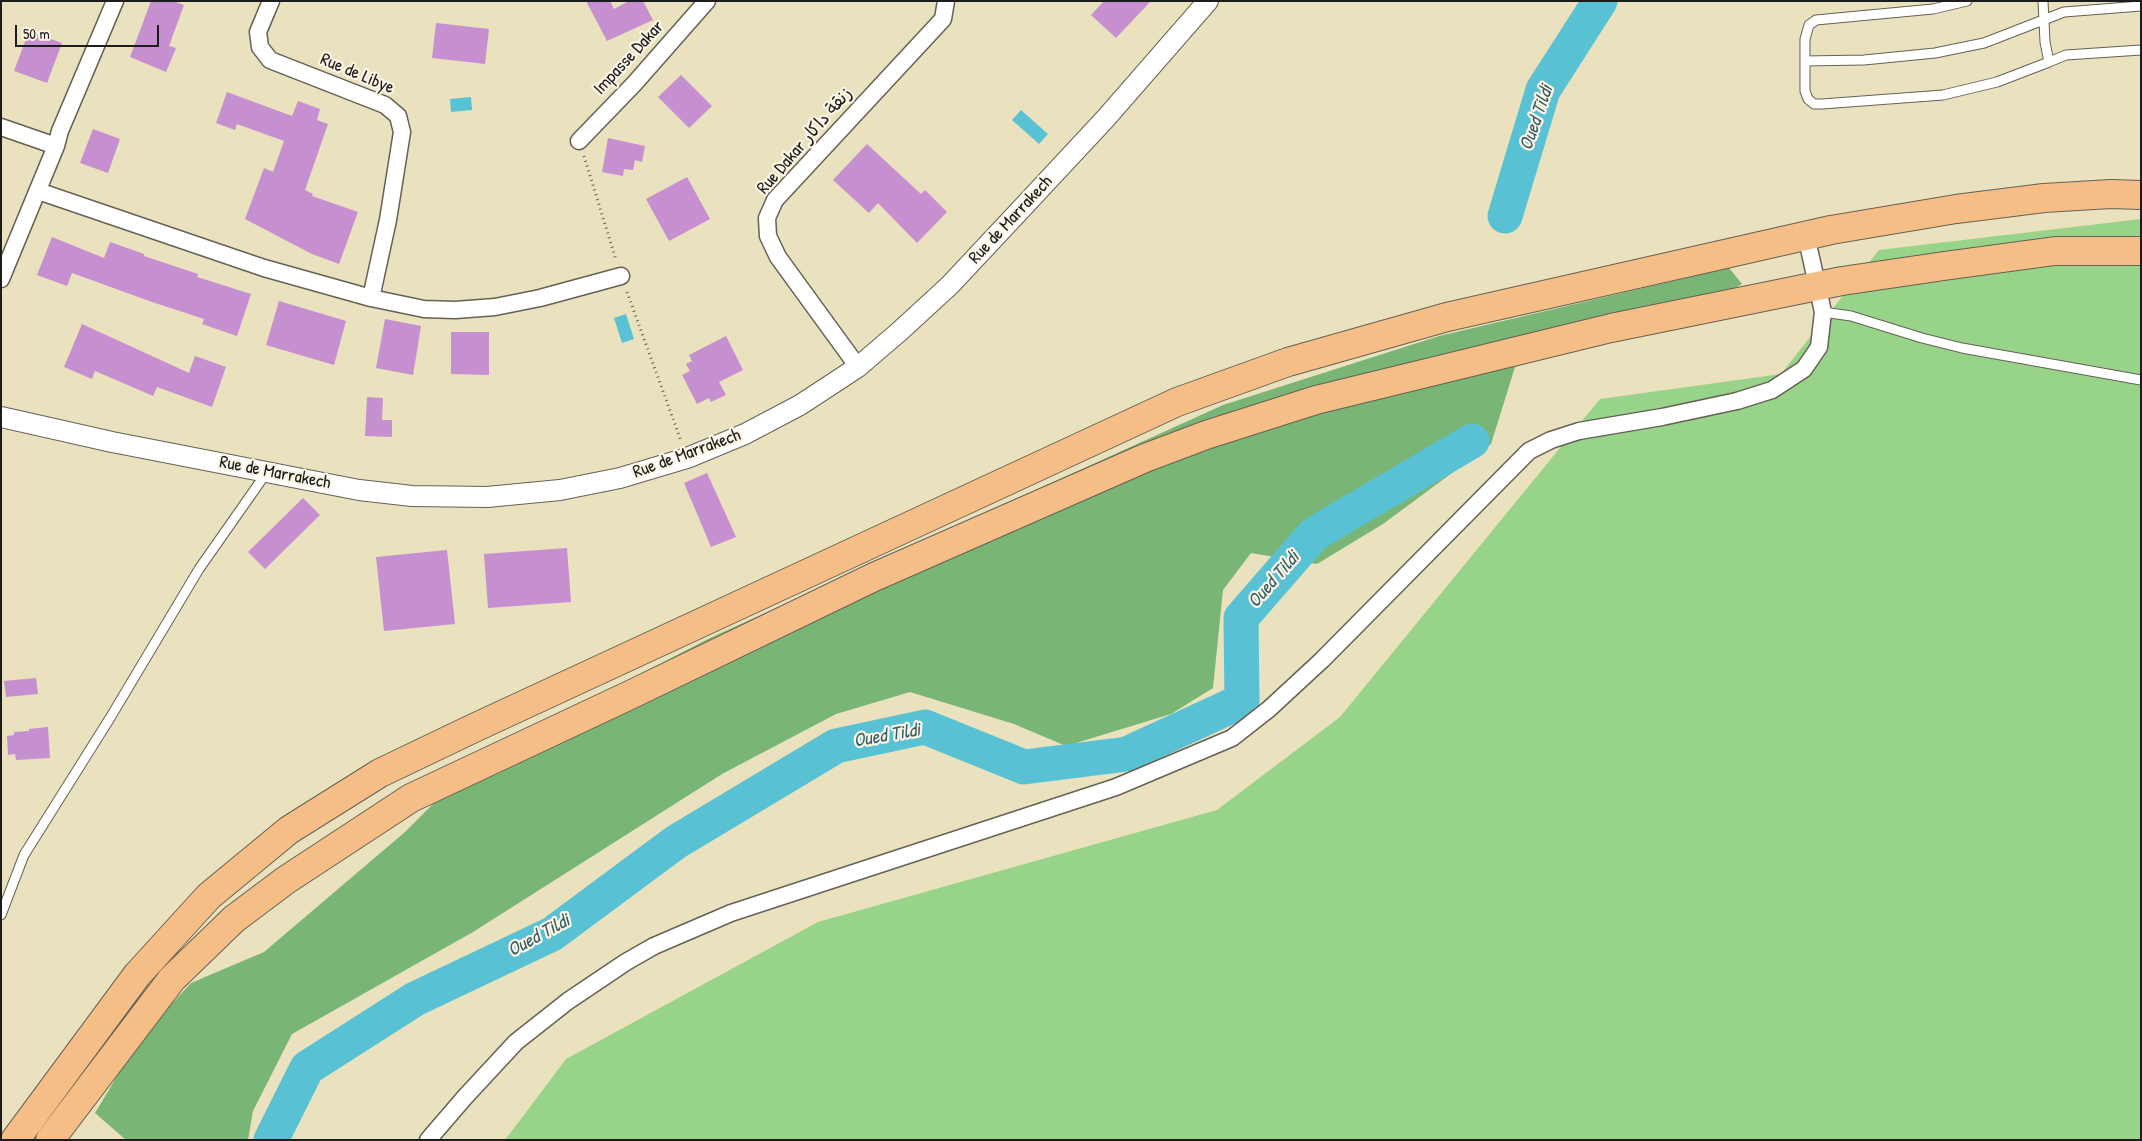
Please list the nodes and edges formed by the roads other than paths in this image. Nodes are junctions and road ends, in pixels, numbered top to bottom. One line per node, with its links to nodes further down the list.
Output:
1 (115, 1): 15 (street)
2 (271, 1): 22 (street, Rue de Libye)
3 (707, 1): 14 (street, Impasse Dakar)
4 (946, 1): 24 (street, Rue Dakar زنقة داكار)
5 (1208, 1): 24 (street, Rue de Marrakech)
6 (1967, 1): 11 (lane)
7 (2044, 1): 9 (lane)
8 (2141, 6): 9 (lane)
9 (2043, 20): 11 (lane); 12 (lane)
10 (2141, 50): 12 (lane)
11 (1805, 62): 12 (lane)
12 (2049, 62)
13 (1, 127): 15 (street)
14 (579, 141)
15 (56, 146): 16 (street)
16 (38, 191): 21 (street); 22 (street)
17 (2141, 195): 18 (highway)
18 (1806, 235): 23 (street); 29 (highway)
19 (2141, 250): 23 (highway)
20 (621, 276): 22 (street)
21 (1, 279)
22 (372, 298)
23 (1821, 299): 25 (lane); 30 (highway); 31 (street)
24 (858, 367): 27 (street, Rue de Marrakech)
25 (2141, 380)
26 (1, 417): 27 (street, Rue de Marrakech)
27 (267, 472): 28 (lane)
28 (1, 915)
29 (15, 1140)
30 (50, 1140)
31 (428, 1140)

